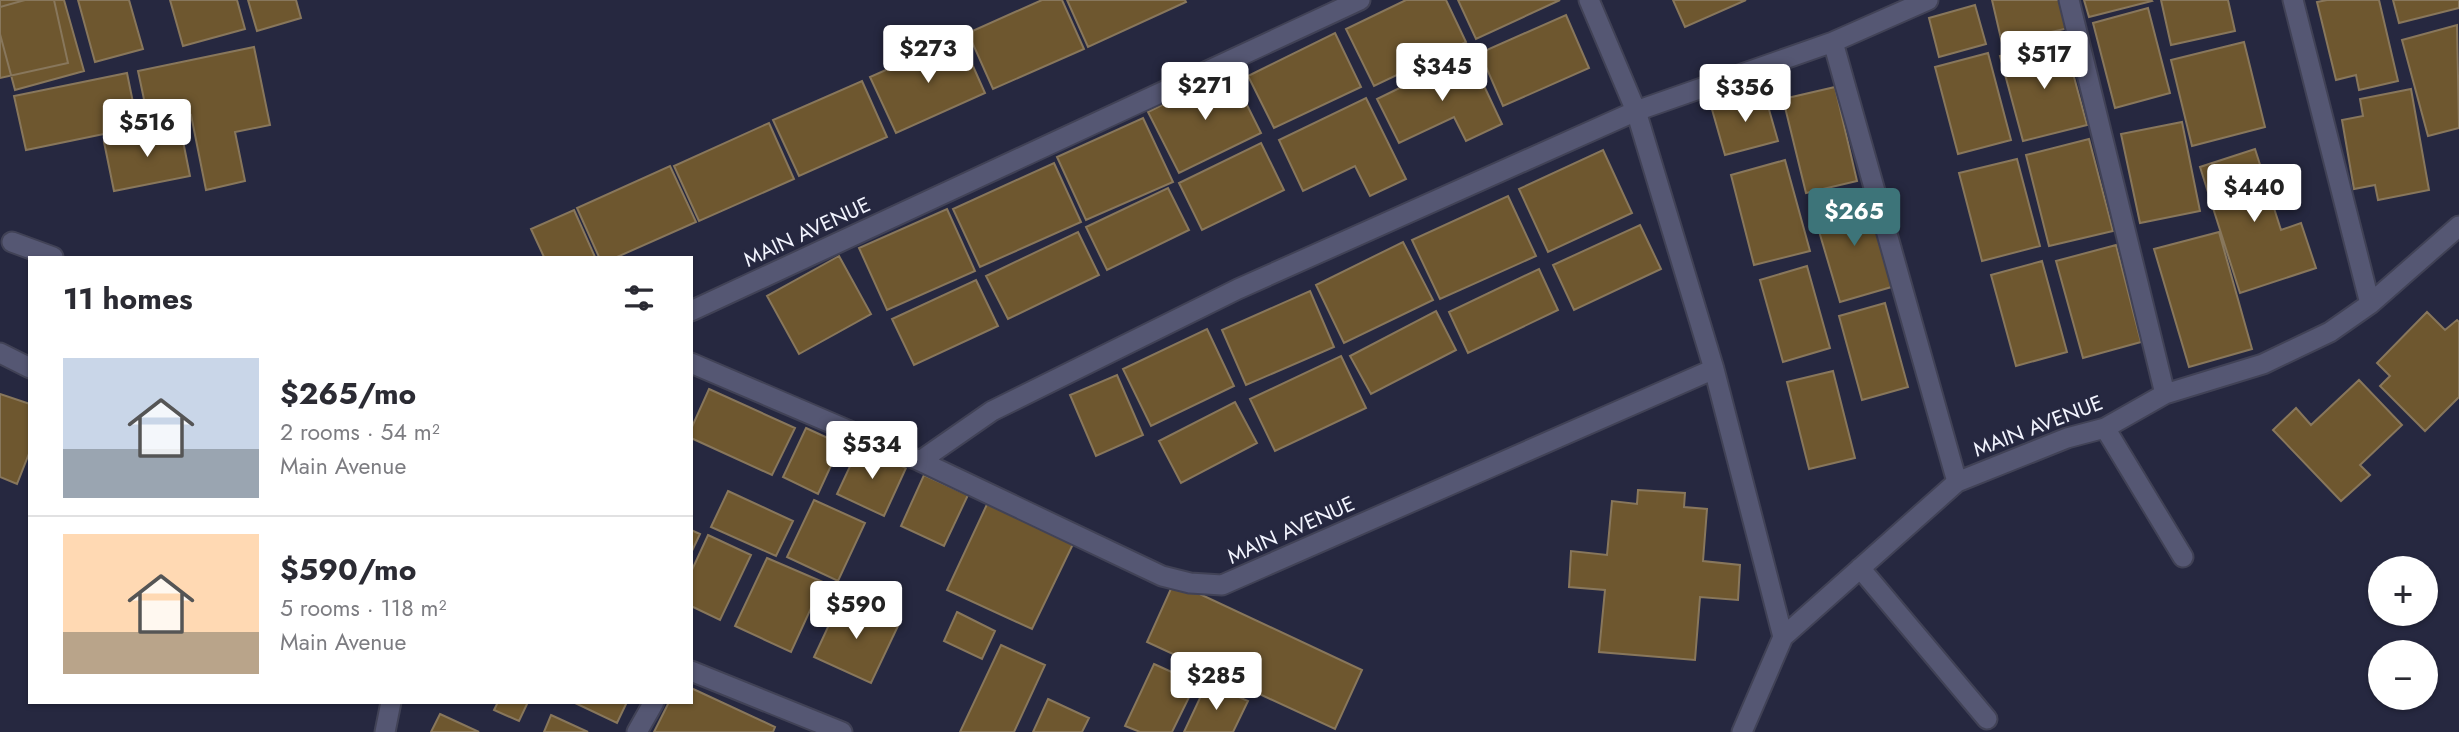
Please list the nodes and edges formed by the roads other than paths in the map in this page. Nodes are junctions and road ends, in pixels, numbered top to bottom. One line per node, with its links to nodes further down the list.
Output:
1 (1360, 0): 12 (street, MAIN AVENUE)
2 (1589, 0): 7 (street)
3 (1928, 0): 6 (street)
4 (2069, 0): 17 (street)
5 (2293, 0): 11 (street)
6 (1833, 42): 7 (street); 20 (street)
7 (1636, 111): 16 (street); 19 (street)
8 (2459, 226): 11 (street, MAIN AVENUE)
9 (12, 242): 10 (street)
10 (50, 256)
11 (2370, 304): 17 (street, MAIN AVENUE)
12 (693, 310)
13 (0, 353): 15 (street)
14 (693, 364): 19 (street, MAIN AVENUE)
15 (28, 367)
16 (1714, 369): 19 (street, MAIN AVENUE); 23 (street)
17 (2165, 394): 18 (street, MAIN AVENUE)
18 (2105, 428): 20 (street, MAIN AVENUE); 21 (street)
19 (920, 461)
20 (1957, 482): 22 (street, MAIN AVENUE)
21 (2183, 557)
22 (1860, 568): 23 (street, MAIN AVENUE); 27 (street)
23 (1783, 637): 31 (street, MAIN AVENUE)
24 (693, 672): 30 (street)
25 (391, 704): 28 (street)
26 (653, 704): 29 (street)
27 (1987, 719)
28 (385, 732)
29 (636, 732)
30 (842, 732)
31 (1742, 732)

